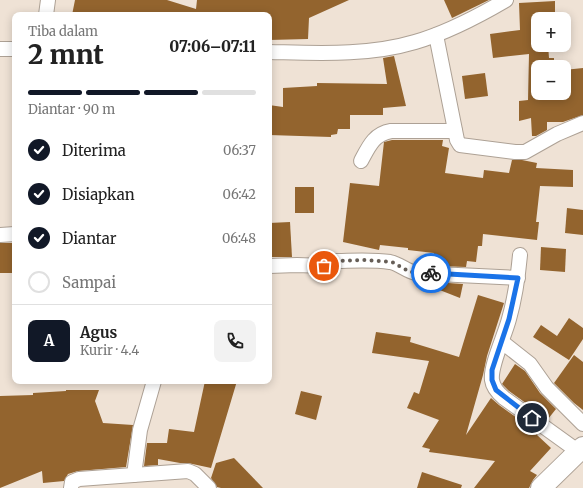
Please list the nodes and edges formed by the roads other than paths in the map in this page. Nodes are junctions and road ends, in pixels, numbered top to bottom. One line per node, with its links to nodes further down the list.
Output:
1 (48, 0): 3 (street)
2 (506, 0): 4 (street)
3 (46, 12)
4 (436, 35): 7 (street); 9 (street)
5 (0, 49): 6 (street)
6 (12, 49)
7 (272, 52)
8 (583, 123): 9 (street)
9 (455, 131): 10 (street)
10 (361, 160)
11 (12, 234): 12 (street)
12 (0, 235)
13 (520, 256): 15 (street)
14 (272, 266): 15 (street)
15 (518, 278): 16 (street)
16 (502, 342): 18 (street); 19 (street)
17 (153, 384): 20 (street)
18 (583, 424)
19 (581, 450): 23 (main road)
20 (134, 474): 21 (street); 22 (street)
21 (71, 488)
22 (208, 488)
23 (541, 488)

